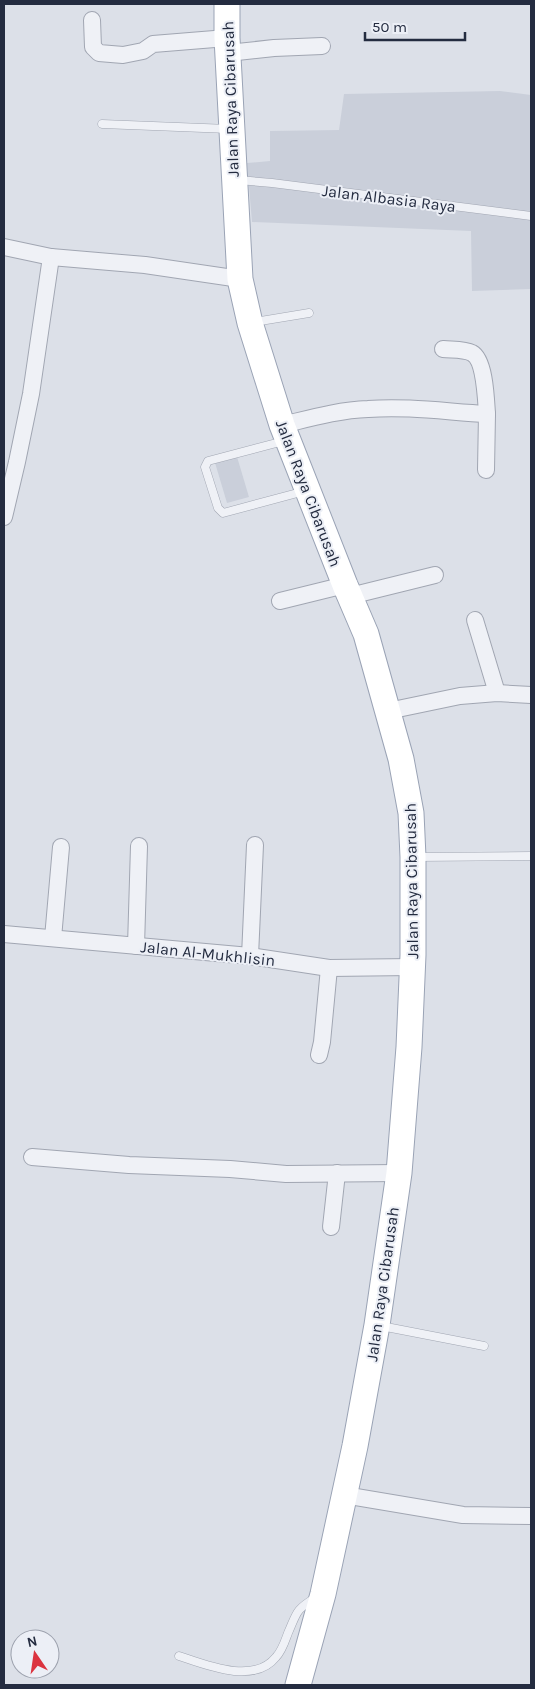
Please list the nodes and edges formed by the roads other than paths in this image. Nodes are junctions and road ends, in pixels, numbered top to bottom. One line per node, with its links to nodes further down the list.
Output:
1 (227, 4): 3 (main road, Jalan Raya Cibarusah)
2 (92, 20): 3 (street)
3 (227, 46): 4 (street); 6 (main road, Jalan Raya Cibarusah)
4 (322, 46)
5 (102, 124): 6 (lane)
6 (231, 129): 7 (main road, Jalan Raya Cibarusah)
7 (240, 180): 8 (lane, Jalan Albasia Raya); 11 (main road, Jalan Raya Cibarusah)
8 (531, 216)
9 (4, 247): 10 (street)
10 (51, 257): 11 (street); 19 (street)
11 (240, 279): 13 (main road, Jalan Raya Cibarusah)
12 (309, 312): 13 (lane)
13 (250, 323): 16 (main road, Jalan Raya Cibarusah)
14 (444, 349): 15 (street)
15 (487, 414): 16 (street); 17 (street)
16 (285, 432): 18 (main road, Jalan Raya Cibarusah); 18 (lane)
17 (486, 470)
18 (307, 490): 21 (main road, Jalan Raya Cibarusah)
19 (4, 517)
20 (435, 575): 21 (street)
21 (348, 590): 22 (street); 26 (main road, Jalan Raya Cibarusah)
22 (280, 601)
23 (476, 620): 24 (street)
24 (497, 693): 25 (street); 26 (street)
25 (531, 694)
26 (388, 711): 31 (main road, Jalan Raya Cibarusah)
27 (255, 845): 35 (street)
28 (140, 846): 34 (street)
29 (61, 847): 33 (street)
30 (531, 856): 31 (lane)
31 (413, 857): 36 (main road, Jalan Raya Cibarusah)
32 (4, 934): 33 (street, Jalan Al-Mukhlisin)
33 (53, 938): 34 (street, Jalan Al-Mukhlisin)
34 (136, 946): 35 (street, Jalan Al-Mukhlisin)
35 (250, 956): 37 (street, Jalan Al-Mukhlisin)
36 (412, 967): 37 (street, Jalan Al-Mukhlisin); 41 (main road, Jalan Raya Cibarusah)
37 (329, 968): 38 (street)
38 (319, 1055)
39 (32, 1157): 40 (street)
40 (337, 1173): 41 (street); 42 (street)
41 (399, 1173): 43 (main road, Jalan Raya Cibarusah)
42 (331, 1226)
43 (377, 1325): 44 (lane); 45 (main road, Jalan Raya Cibarusah)
44 (484, 1346)
45 (344, 1496): 46 (street); 47 (main road, Jalan Raya Cibarusah)
46 (531, 1516)
47 (323, 1594): 48 (lane); 49 (main road, Jalan Raya Cibarusah)
48 (179, 1656)
49 (298, 1685)

